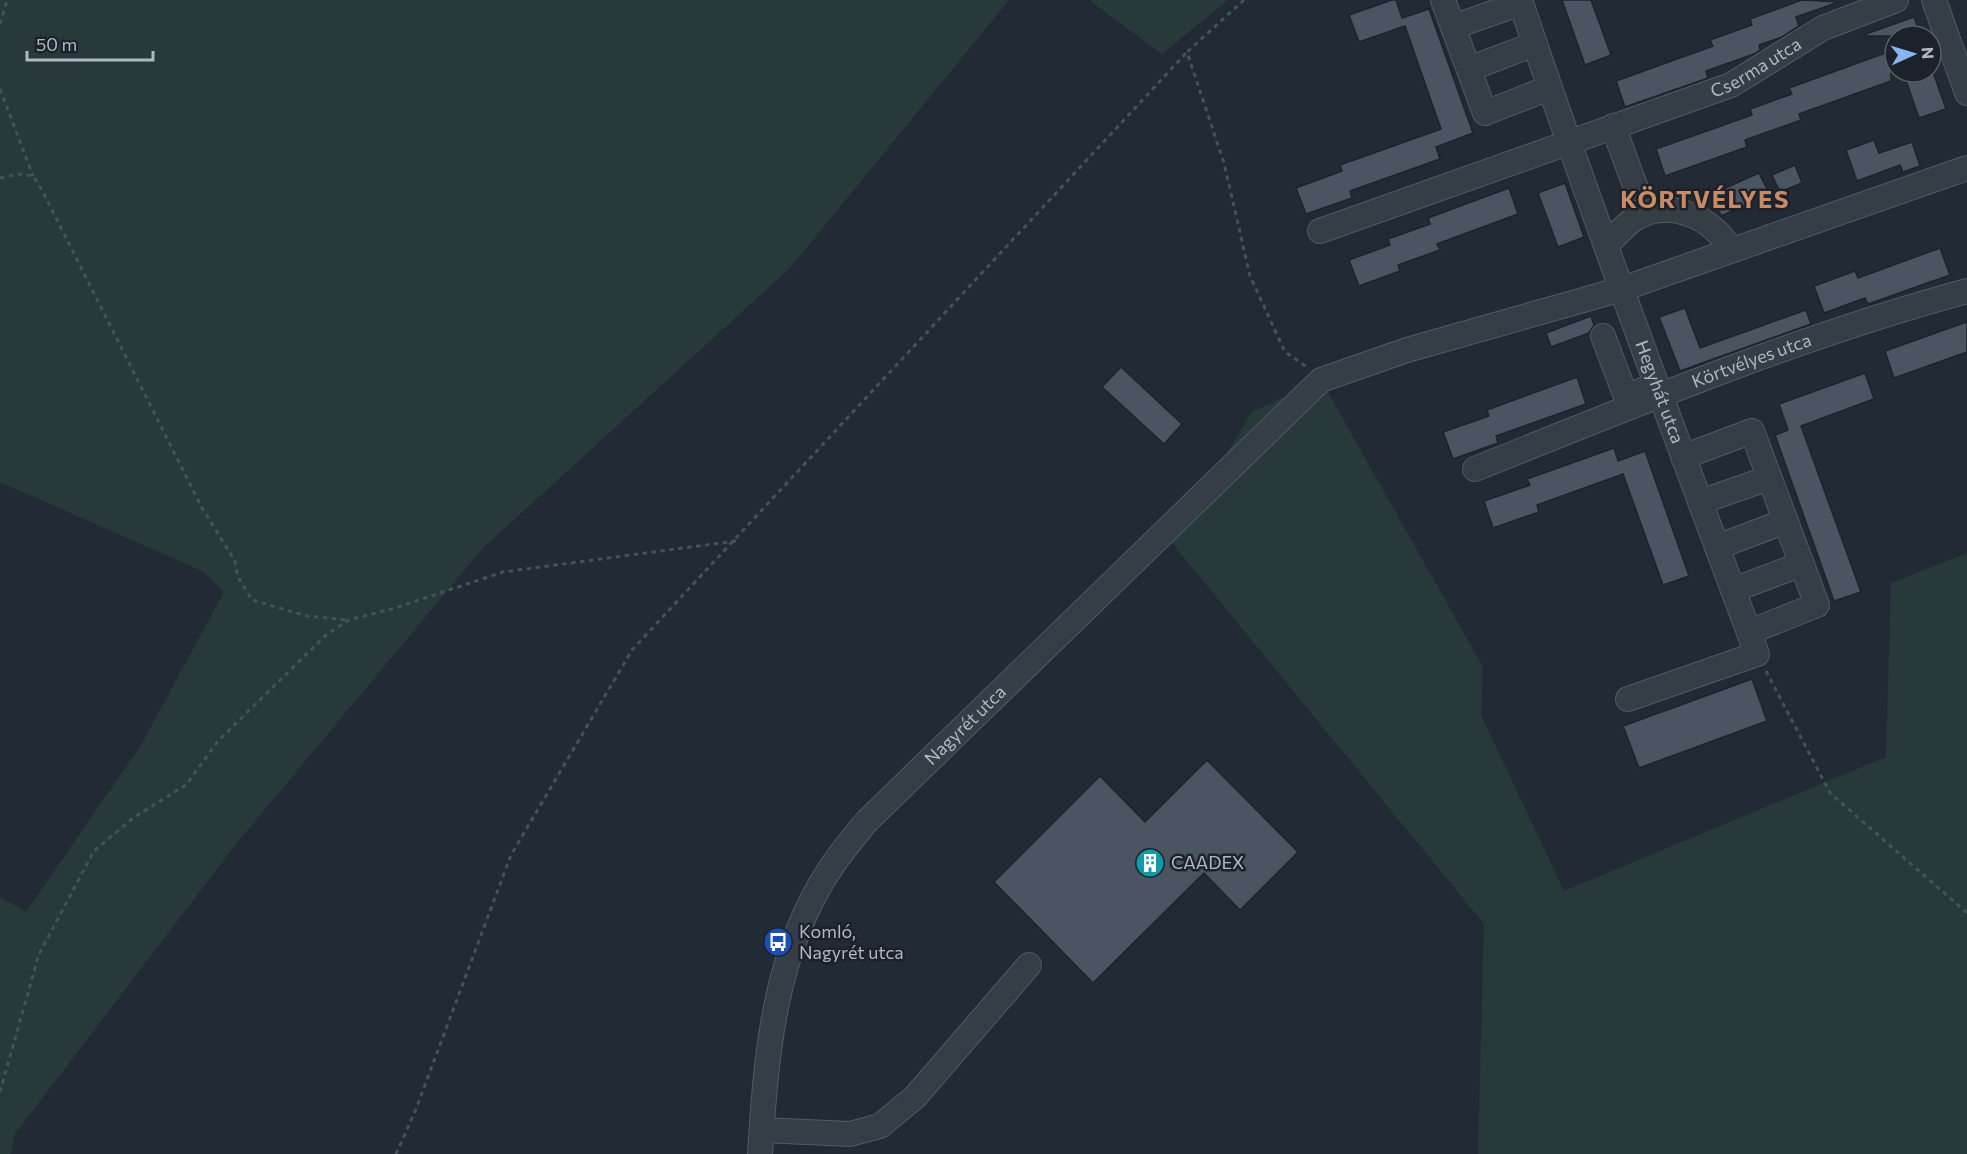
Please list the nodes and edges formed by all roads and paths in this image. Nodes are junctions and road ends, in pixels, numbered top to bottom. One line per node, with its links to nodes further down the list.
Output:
1 (7, 0): 7 (path)
2 (1244, 0): 10 (path)
3 (1443, 0): 8 (street)
4 (1896, 0): 15 (street, Cserma utca)
5 (1934, 0): 14 (street)
6 (1520, 2): 8 (street); 9 (street, Hegyhát utca)
7 (0, 24)
8 (1453, 27): 11 (street)
9 (1535, 44): 11 (street); 12 (street, Hegyhát utca)
10 (1186, 52): 27 (path); 34 (path)
11 (1469, 69): 12 (street)
12 (1550, 88): 16 (street, Hegyhát utca)
13 (0, 89): 18 (path)
14 (1967, 93)
15 (1613, 126): 16 (street, Cserma utca); 20 (street)
16 (1568, 143): 21 (street, Cserma utca); 22 (street, Hegyhát utca)
17 (1967, 168): 23 (street)
18 (33, 176): 19 (path); 38 (path)
19 (0, 178)
20 (1636, 188)
21 (1320, 231)
22 (1606, 245): 23 (street); 24 (street, Hegyhát utca)
23 (1731, 250): 24 (street)
24 (1622, 289): 27 (street); 28 (street, Hegyhát utca)
25 (1967, 291): 28 (street, Körtvélyes utca)
26 (1603, 336): 28 (street)
27 (1321, 380): 44 (street, Nagyrét utca)
28 (1658, 390): 29 (street, Hegyhát utca); 30 (street, Körtvélyes utca)
29 (1683, 457): 31 (street); 32 (street, Hegyhát utca)
30 (1475, 469)
31 (1769, 478): 32 (street); 33 (street)
32 (1700, 502): 35 (street, Hegyhát utca)
33 (1786, 521): 35 (street); 36 (street)
34 (736, 541): 38 (path); 45 (path)
35 (1717, 547): 37 (street, Hegyhát utca)
36 (1802, 564): 37 (street); 39 (street)
37 (1733, 590): 39 (street, Hegyhát utca)
38 (349, 620): 43 (path)
39 (1753, 643): 40 (street); 41 (path)
40 (1628, 699)
41 (1967, 913)
42 (1029, 965): 44 (street)
43 (0, 1092)
44 (762, 1130): 46 (street, Nagyrét utca)
45 (396, 1154)
46 (760, 1154)

